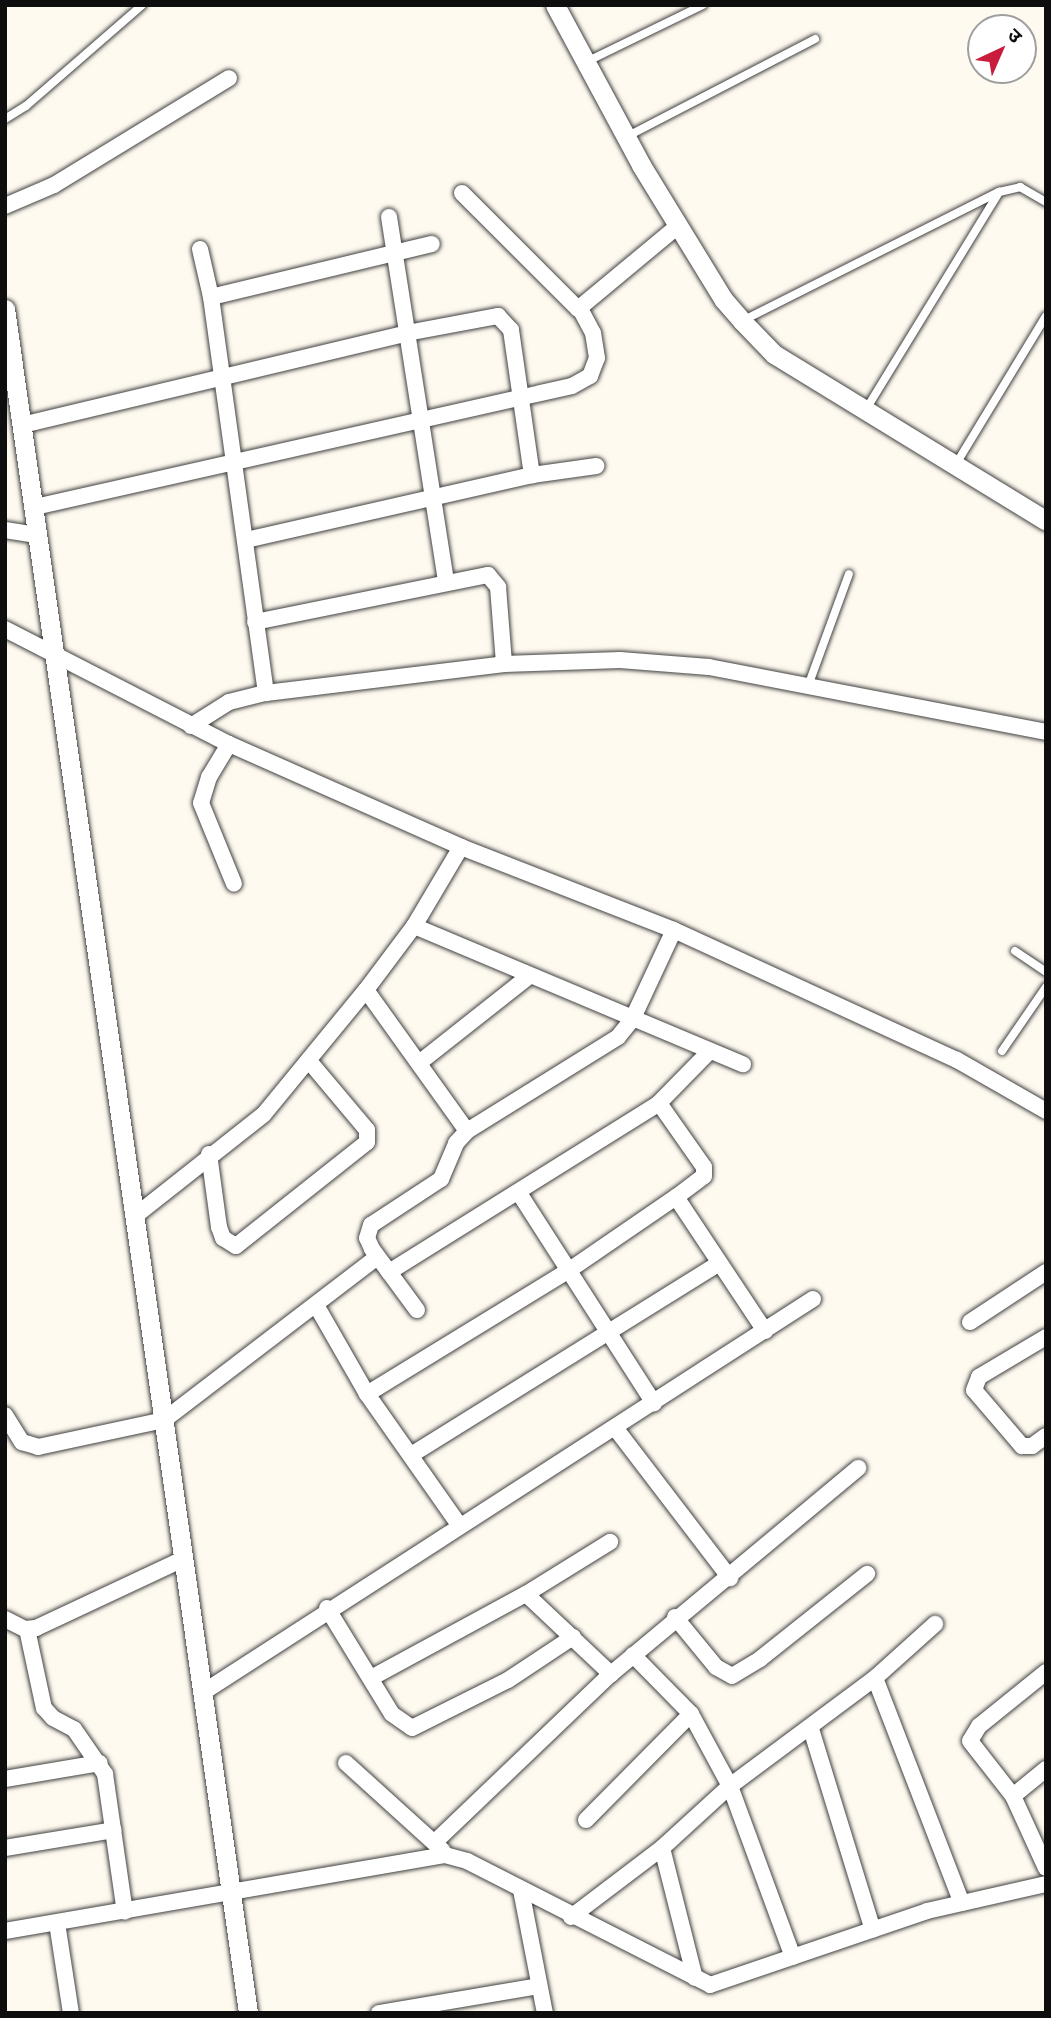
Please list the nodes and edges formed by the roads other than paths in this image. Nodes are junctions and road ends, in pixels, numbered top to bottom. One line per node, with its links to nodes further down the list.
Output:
1 (142, 5): 7 (lane)
2 (555, 5): 5 (street)
3 (703, 5): 5 (lane)
4 (815, 39): 8 (lane)
5 (586, 62): 8 (street)
6 (229, 78): 12 (street)
7 (5, 119)
8 (626, 136): 14 (street)
9 (999, 192): 11 (lane); 22 (lane); 27 (lane)
10 (462, 193): 20 (street)
11 (1046, 202)
12 (5, 206)
13 (388, 216): 17 (street)
14 (678, 226): 20 (street); 22 (street)
15 (432, 244): 17 (street)
16 (200, 249): 18 (street)
17 (395, 253): 18 (street); 23 (street)
18 (211, 297): 25 (street)
19 (5, 309): 24 (street)
20 (580, 309): 26 (street)
21 (1046, 316): 32 (lane)
22 (742, 321): 27 (street)
23 (407, 333): 25 (street); 26 (street); 28 (street)
24 (8, 349): 29 (street)
25 (222, 377): 29 (street); 30 (street)
26 (524, 398): 28 (street); 33 (street)
27 (864, 412): 32 (street)
28 (420, 419): 30 (street); 34 (street)
29 (22, 425): 35 (street)
30 (232, 462): 35 (street); 39 (street)
31 (596, 466): 33 (street)
32 (955, 466): 36 (street)
33 (532, 475): 34 (street)
34 (431, 500): 39 (street); 41 (street)
35 (35, 507): 38 (street)
36 (1046, 521)
37 (5, 530): 38 (street)
38 (37, 535): 44 (street)
39 (246, 540): 42 (street)
40 (849, 573): 46 (lane)
41 (446, 582): 42 (street); 45 (street)
42 (255, 622): 47 (street)
43 (5, 629): 44 (street)
44 (55, 655): 48 (street); 72 (street)
45 (504, 664): 46 (street); 47 (street)
46 (808, 687): 49 (street)
47 (266, 693): 48 (street)
48 (191, 726): 50 (street)
49 (1046, 732)
50 (229, 744): 51 (street); 52 (street)
51 (461, 847): 53 (street); 54 (street)
52 (234, 884)
53 (414, 926): 57 (street); 59 (street)
54 (674, 930): 60 (street); 67 (street)
55 (1015, 951): 56 (lane)
56 (1046, 972)
57 (527, 977): 60 (street); 64 (street)
58 (1046, 987): 61 (lane)
59 (366, 989): 63 (street); 64 (street)
60 (632, 1020): 62 (street); 68 (street)
61 (1002, 1051)
62 (708, 1053): 65 (street); 66 (street)
63 (309, 1060): 69 (street); 69 (street)
64 (419, 1063): 68 (street)
65 (743, 1064)
66 (659, 1103): 70 (street); 71 (street)
67 (1046, 1111)
68 (467, 1131): 73 (street)
69 (209, 1154): 72 (street)
70 (519, 1193): 75 (street); 76 (street)
71 (676, 1197): 74 (street); 75 (street)
72 (135, 1216): 88 (street)
73 (377, 1257): 76 (street); 79 (street)
74 (719, 1263): 82 (street); 83 (street)
75 (568, 1271): 83 (street); 85 (street)
76 (389, 1272): 80 (street)
77 (1046, 1272): 81 (street)
78 (813, 1298): 82 (street)
79 (316, 1305): 85 (street); 88 (street)
80 (416, 1310)
81 (970, 1322)
82 (765, 1331): 86 (street)
83 (608, 1335): 86 (street); 91 (street)
84 (1046, 1337): 90 (street)
85 (367, 1394): 91 (street)
86 (654, 1403): 89 (street)
87 (5, 1415): 88 (street)
88 (164, 1420): 95 (street)
89 (616, 1429): 93 (street); 97 (street)
90 (1046, 1436)
91 (411, 1455): 93 (street)
92 (858, 1468): 97 (street)
93 (459, 1525): 99 (street)
94 (610, 1542): 98 (street)
95 (183, 1559): 103 (street); 110 (street)
96 (867, 1574): 100 (street)
97 (730, 1578): 100 (street)
98 (526, 1594): 104 (street); 108 (street)
99 (327, 1608): 108 (street); 110 (street)
100 (675, 1617): 105 (street)
101 (5, 1619): 103 (street)
102 (935, 1624): 109 (street)
103 (27, 1629): 113 (street)
104 (573, 1637): 107 (street); 108 (street)
105 (633, 1655): 107 (street); 111 (street)
106 (1046, 1672): 118 (street)
107 (611, 1674): 122 (street)
108 (371, 1678)
109 (875, 1678): 112 (street); 128 (street)
110 (202, 1693): 127 (street)
111 (691, 1714): 117 (street); 119 (street)
112 (811, 1729): 117 (street); 132 (street)
113 (100, 1763): 116 (street); 120 (street)
114 (346, 1763): 122 (street)
115 (1046, 1769): 118 (street)
116 (5, 1779)
117 (730, 1786): 123 (street); 134 (street)
118 (1013, 1796): 124 (street)
119 (586, 1820)
120 (114, 1830): 121 (street); 129 (street)
121 (5, 1848)
122 (440, 1848): 126 (street); 127 (street)
123 (662, 1848): 130 (street); 135 (street)
124 (1046, 1868)
125 (1046, 1884): 128 (street)
126 (521, 1890): 130 (street); 136 (street)
127 (232, 1895): 129 (street); 138 (street)
128 (962, 1903): 132 (street)
129 (125, 1912): 131 (street)
130 (571, 1917): 135 (street)
131 (57, 1923): 133 (street); 137 (street)
132 (873, 1930): 134 (street)
133 (5, 1931)
134 (793, 1957): 135 (street)
135 (695, 1978)
136 (538, 1986): 139 (street); 140 (street)
137 (71, 2013)
138 (248, 2013)
139 (379, 2013)
140 (545, 2013)

